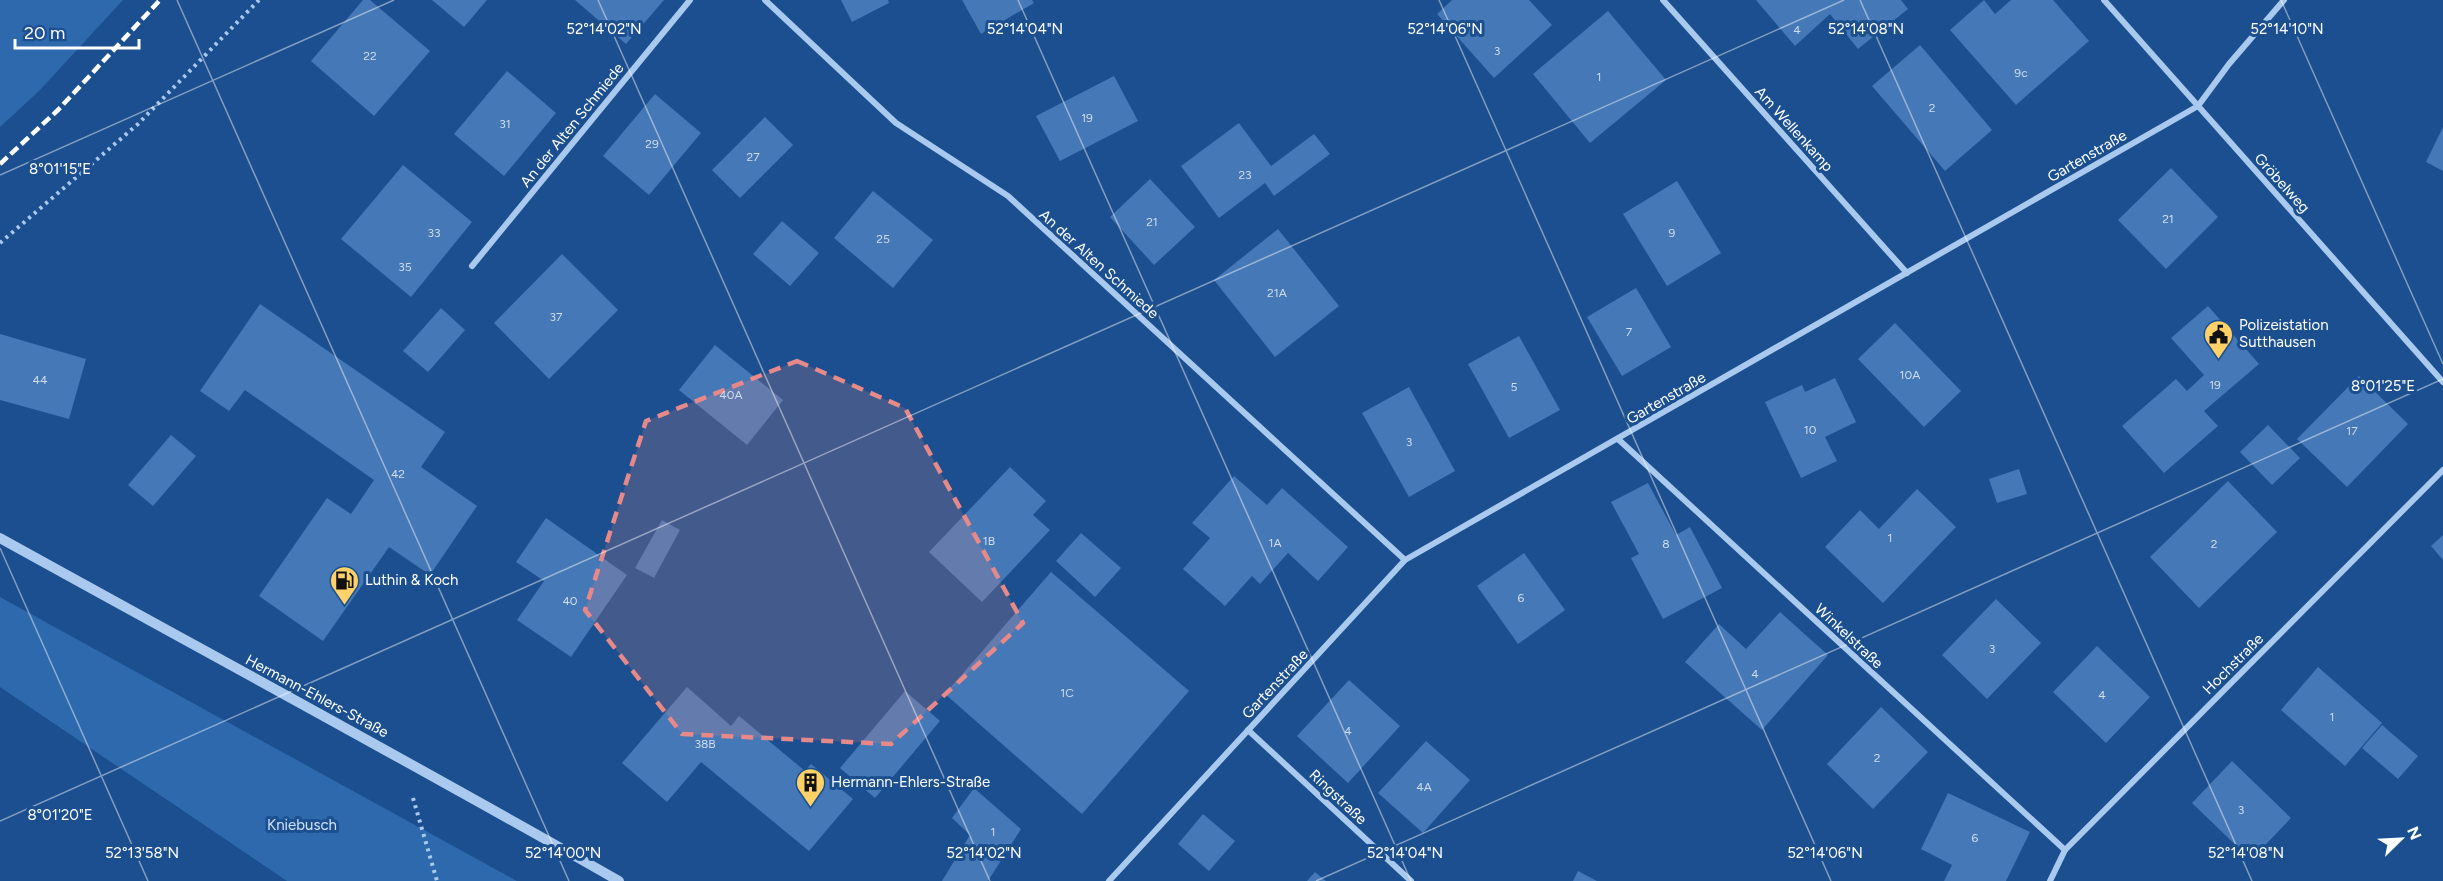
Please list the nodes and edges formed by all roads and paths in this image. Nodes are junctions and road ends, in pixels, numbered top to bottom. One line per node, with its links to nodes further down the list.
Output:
1 (259, 0): 8 (path)
2 (690, 0): 9 (street, An der Alten Schmiede)
3 (765, 0): 15 (street, An der Alten Schmiede)
4 (1663, 0): 10 (street, Am Wellenkamp)
5 (2104, 0): 7 (street, Gröbelweg)
6 (2284, 0): 7 (street, Gartenstraße)
7 (2198, 106): 10 (street, Gartenstraße); 11 (street, Gröbelweg)
8 (0, 243)
9 (472, 266)
10 (1907, 273): 12 (street, Gartenstraße)
11 (2443, 382)
12 (1618, 439): 15 (street, Gartenstraße); 18 (street, Winkelstraße)
13 (2443, 470): 18 (street, Hochstraße)
14 (0, 538): 17 (street, Hermann-Ehlers-Straße)
15 (1405, 560): 16 (street, Gartenstraße)
16 (1248, 730): 21 (street, Gartenstraße); 22 (street, Ringstraße)
17 (403, 760): 19 (path); 20 (street, Hermann-Ehlers-Straße)
18 (2065, 850): 23 (street, Hochstraße)
19 (437, 881)
20 (619, 881)
21 (1109, 881)
22 (1411, 881)
23 (2050, 881)

